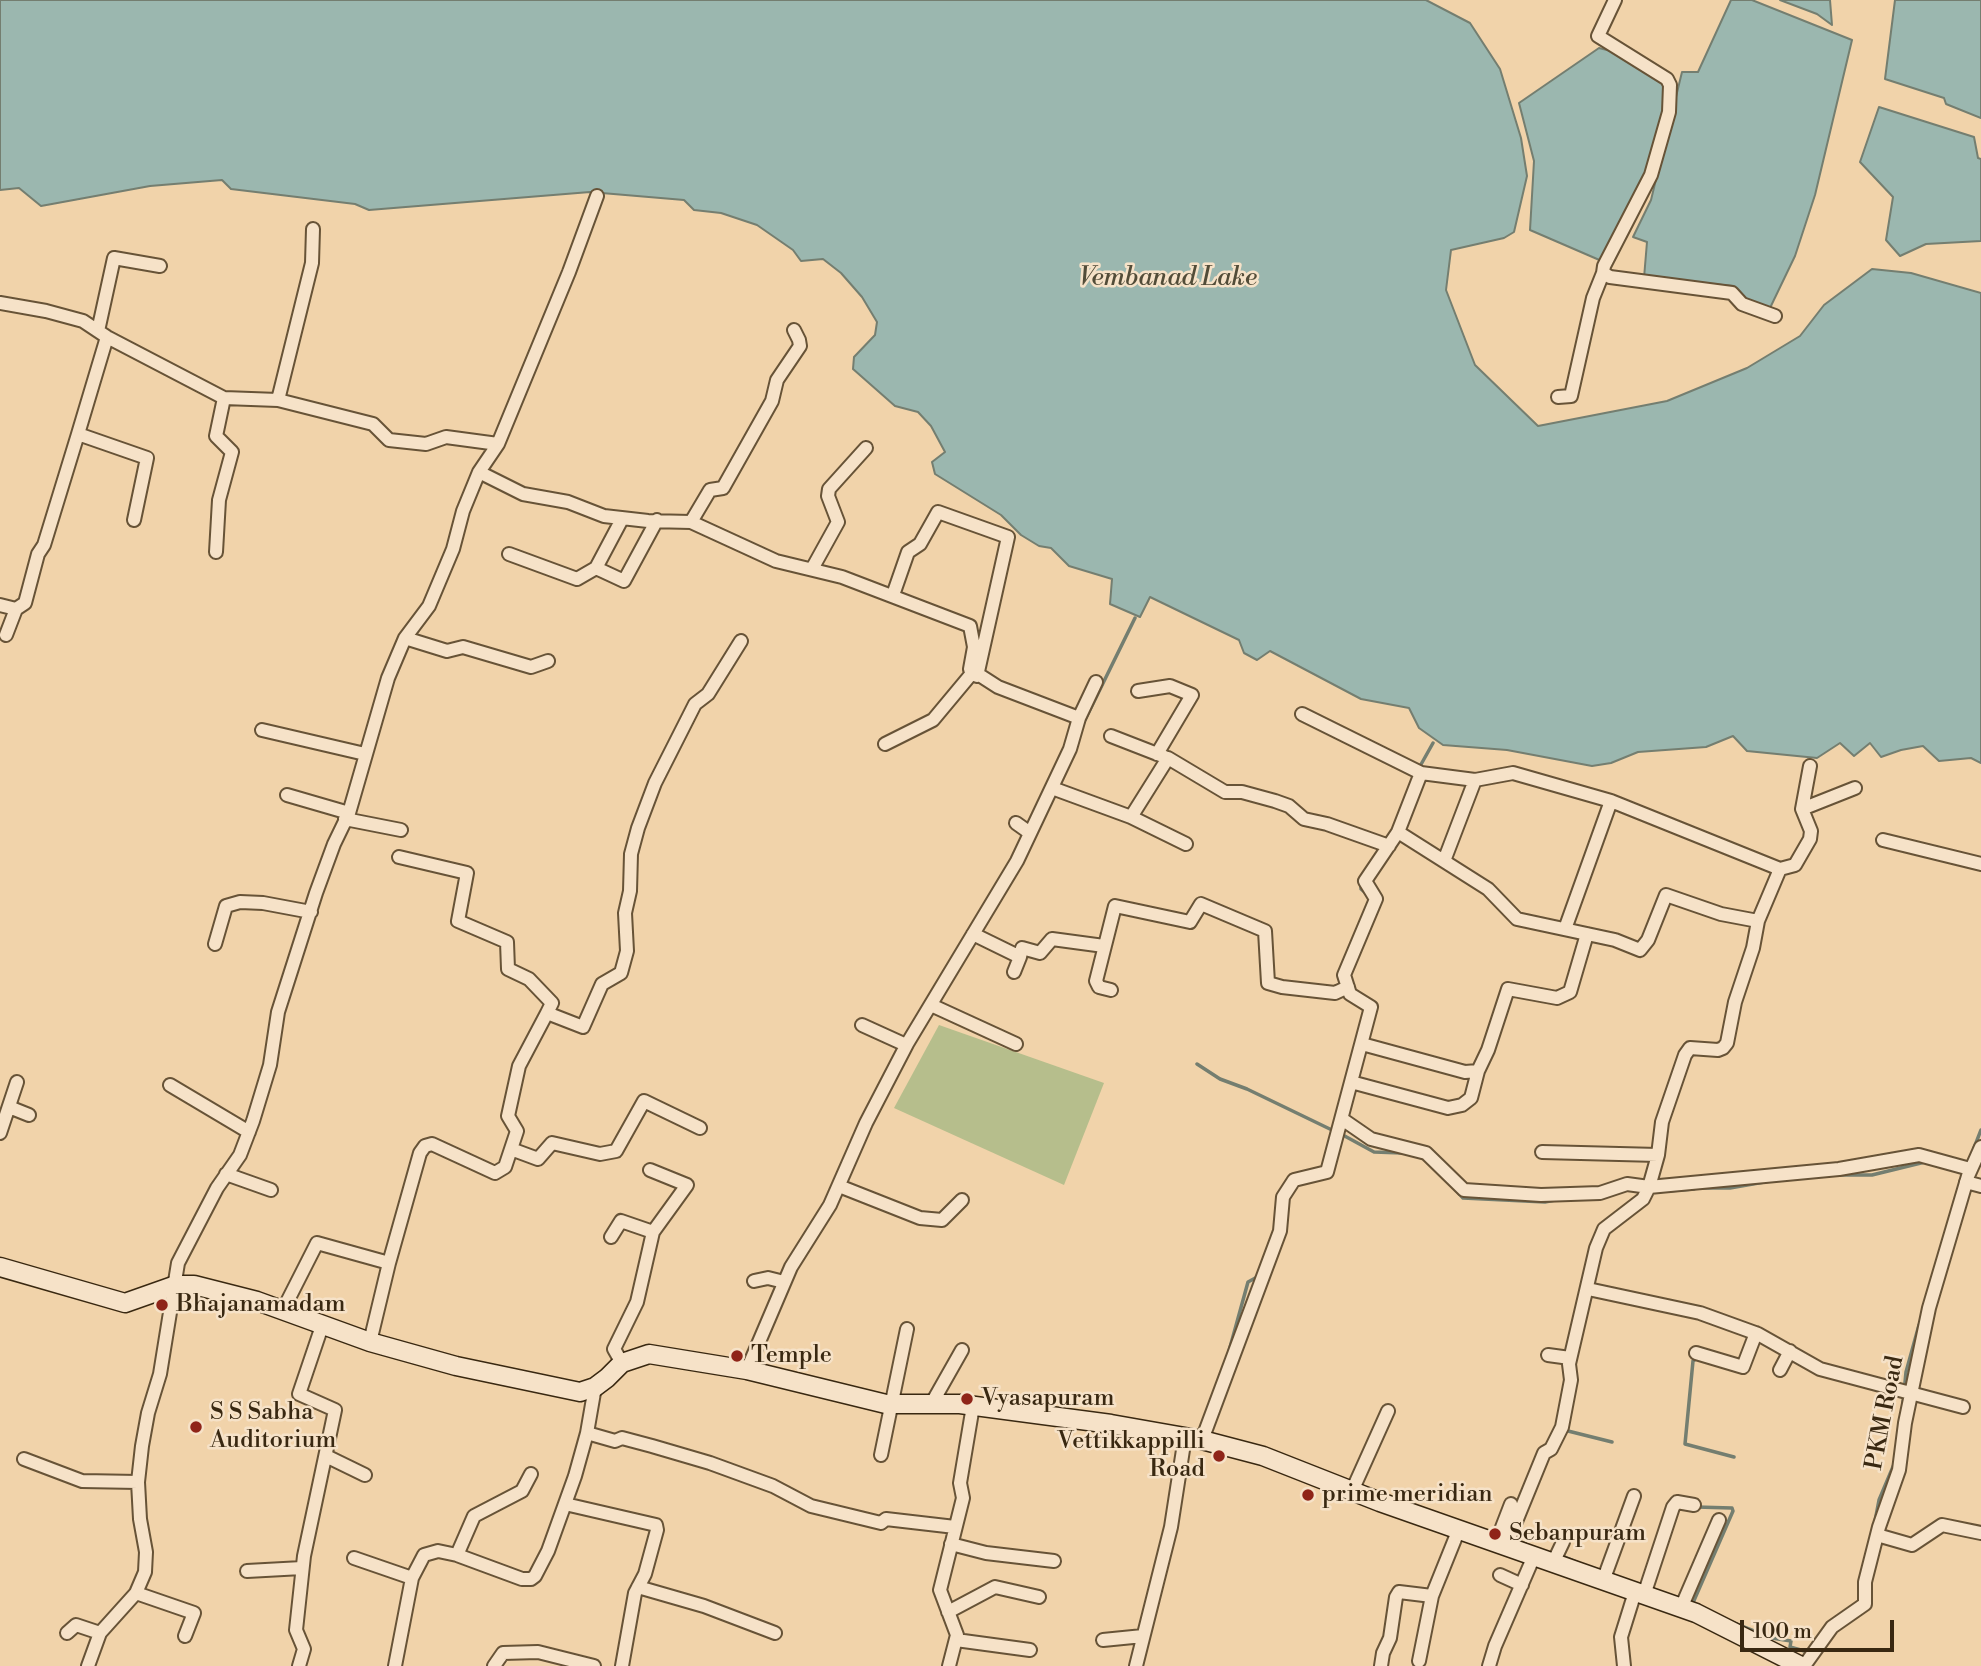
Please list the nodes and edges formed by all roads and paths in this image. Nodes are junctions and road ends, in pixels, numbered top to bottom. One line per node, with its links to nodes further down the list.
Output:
1 (1615, 0): 5 (street)
2 (597, 196): 14 (street)
3 (313, 229): 12 (street)
4 (160, 266): 9 (street)
5 (1603, 273): 7 (street); 10 (street)
6 (0, 303): 9 (street)
7 (1774, 316)
8 (794, 330): 20 (street)
9 (103, 334): 11 (street); 13 (street)
10 (1558, 397)
11 (225, 398): 12 (street); 21 (street)
12 (278, 400): 14 (street)
13 (78, 434): 18 (street); 27 (street)
14 (498, 443): 16 (street)
15 (866, 448): 24 (street)
16 (479, 472): 17 (street); 29 (street)
17 (622, 519): 19 (street); 23 (street)
18 (134, 520)
19 (657, 520): 20 (street); 23 (street)
20 (691, 522): 24 (street)
21 (216, 552)
22 (509, 554): 23 (street)
23 (596, 568)
24 (812, 569): 25 (street)
25 (893, 595): 32 (street); 32 (street)
26 (0, 605): 27 (street)
27 (16, 609): 28 (street)
28 (6, 635)
29 (405, 638): 31 (street); 40 (street)
30 (741, 641): 75 (street)
31 (548, 661)
32 (975, 674): 36 (street); 39 (street)
33 (1096, 682): 36 (street)
34 (1138, 691): 41 (street)
35 (1302, 714): 43 (street)
36 (1079, 718): 45 (street)
37 (262, 730): 40 (street)
38 (1111, 736): 41 (street)
39 (885, 744)
40 (365, 754): 50 (street)
41 (1163, 756): 51 (street); 58 (street)
42 (1810, 766): 49 (street)
43 (1421, 773): 44 (street); 54 (street)
44 (1475, 780): 48 (street); 60 (street)
45 (1052, 788): 51 (street); 55 (street)
46 (1855, 788): 49 (street)
47 (287, 795): 50 (street)
48 (1611, 801): 62 (street); 65 (street)
49 (1802, 808): 62 (street)
50 (347, 816): 53 (street); 63 (street)
51 (1131, 817): 57 (street)
52 (1016, 823): 55 (street)
53 (401, 830)
54 (1398, 832): 58 (street); 60 (street)
55 (1030, 833): 66 (street)
56 (1883, 840): 61 (street)
57 (1186, 844)
58 (1389, 846): 72 (street)
59 (399, 857): 75 (street)
60 (1444, 861): 65 (street)
61 (1981, 864)
62 (1780, 869): 64 (street)
63 (310, 912): 68 (street); 88 (street)
64 (1758, 921): 67 (street); 93 (street)
65 (1565, 929): 67 (street)
66 (974, 934): 70 (street); 74 (street)
67 (1587, 934): 80 (street)
68 (215, 944)
69 (1104, 946): 70 (street); 72 (street); 73 (street)
70 (1020, 957): 71 (street)
71 (1014, 972)
72 (1348, 987): 78 (street)
73 (1111, 990)
74 (931, 1005): 77 (street); 79 (street)
75 (547, 1013): 91 (street)
76 (862, 1025): 79 (street)
77 (1016, 1044)
78 (1362, 1044): 80 (street); 82 (street)
79 (906, 1045): 97 (street)
80 (1478, 1071): 82 (street)
81 (17, 1082): 84 (street)
82 (1351, 1082): 86 (street)
83 (170, 1085): 88 (street)
84 (9, 1107): 85 (street); 89 (street)
85 (29, 1115)
86 (1342, 1119): 99 (street); 131 (street)
87 (700, 1128): 91 (street)
88 (249, 1132): 95 (street)
89 (0, 1133)
90 (1981, 1147): 96 (street, PKM Road)
91 (511, 1149): 104 (street)
92 (1542, 1152): 93 (street)
93 (1658, 1155): 99 (street)
94 (650, 1170): 102 (street)
95 (226, 1174): 100 (street); 108 (street)
96 (1968, 1175): 98 (street); 99 (street); 124 (street, PKM Road)
97 (839, 1186): 101 (street); 107 (street)
98 (1981, 1186)
99 (1649, 1187): 109 (street)
100 (271, 1190)
101 (962, 1200)
102 (653, 1232): 103 (street); 120 (street)
103 (611, 1237)
104 (389, 1263): 110 (street); 114 (street)
105 (0, 1267): 108 (main road)
106 (754, 1281): 107 (street)
107 (785, 1282): 121 (street)
108 (176, 1285): 110 (main road); 137 (street)
109 (1588, 1289): 113 (street); 119 (street)
110 (284, 1310): 111 (main road)
111 (322, 1326): 114 (main road); 133 (street)
112 (907, 1329): 125 (street)
113 (1756, 1333): 116 (street); 117 (street)
114 (370, 1342): 123 (main road)
115 (962, 1350): 126 (street)
116 (1790, 1352): 122 (street); 124 (street)
117 (1696, 1353)
118 (1548, 1355): 119 (street)
119 (1570, 1358): 150 (street)
120 (622, 1363): 121 (main road); 123 (main road)
121 (747, 1370): 125 (main road)
122 (1780, 1370)
123 (594, 1387): 130 (street)
124 (1911, 1393): 128 (street); 147 (street, PKM Road)
125 (892, 1402): 126 (main road); 132 (street)
126 (932, 1403): 127 (main road)
127 (973, 1406): 131 (main road); 144 (street)
128 (1963, 1407)
129 (1388, 1411): 138 (street)
130 (587, 1433): 140 (street); 144 (street)
131 (1194, 1439): 138 (main road); 173 (street)
132 (881, 1455)
133 (326, 1456): 136 (street); 156 (street)
134 (24, 1459): 137 (street)
135 (531, 1474): 151 (street)
136 (365, 1475)
137 (138, 1482): 163 (street)
138 (1352, 1491): 145 (main road)
139 (1634, 1496): 160 (street)
140 (565, 1504): 151 (street); 162 (street)
141 (1511, 1504): 150 (street)
142 (1694, 1505): 164 (street)
143 (1718, 1520): 167 (street)
144 (955, 1527): 149 (street)
145 (1459, 1529): 150 (main road); 165 (street)
146 (1981, 1533): 147 (street)
147 (1877, 1535): 189 (street, PKM Road)
148 (1563, 1542): 155 (street)
149 (951, 1544): 154 (street); 168 (street)
150 (1501, 1545): 152 (main road)
151 (457, 1555): 159 (street)
152 (1534, 1556): 155 (main road); 161 (street)
153 (355, 1558): 159 (street)
154 (1054, 1561)
155 (1553, 1563): 160 (main road)
156 (302, 1568): 157 (street); 179 (street)
157 (247, 1571)
158 (1500, 1575): 161 (street)
159 (412, 1578): 180 (street)
160 (1603, 1581): 164 (main road)
161 (1522, 1585): 187 (street)
162 (638, 1587): 171 (street); 183 (street)
163 (136, 1593): 170 (street); 172 (street)
164 (1640, 1594): 167 (main road); 188 (street)
165 (1432, 1595): 177 (street); 186 (street)
166 (1039, 1597): 168 (street)
167 (1681, 1608): 189 (main road)
168 (948, 1612): 174 (street)
169 (67, 1633): 170 (street)
170 (100, 1633): 178 (street)
171 (775, 1633)
172 (185, 1636)
173 (1143, 1636): 175 (street); 185 (street)
174 (956, 1640): 176 (street); 184 (street)
175 (1103, 1640)
176 (1030, 1650)
177 (1419, 1661)
178 (88, 1666)
179 (299, 1666)
180 (395, 1666)
181 (494, 1666): 182 (street)
182 (594, 1666)
183 (622, 1666)
184 (949, 1666)
185 (1136, 1666)
186 (1381, 1666)
187 (1489, 1666)
188 (1624, 1666)
189 (1803, 1666)

